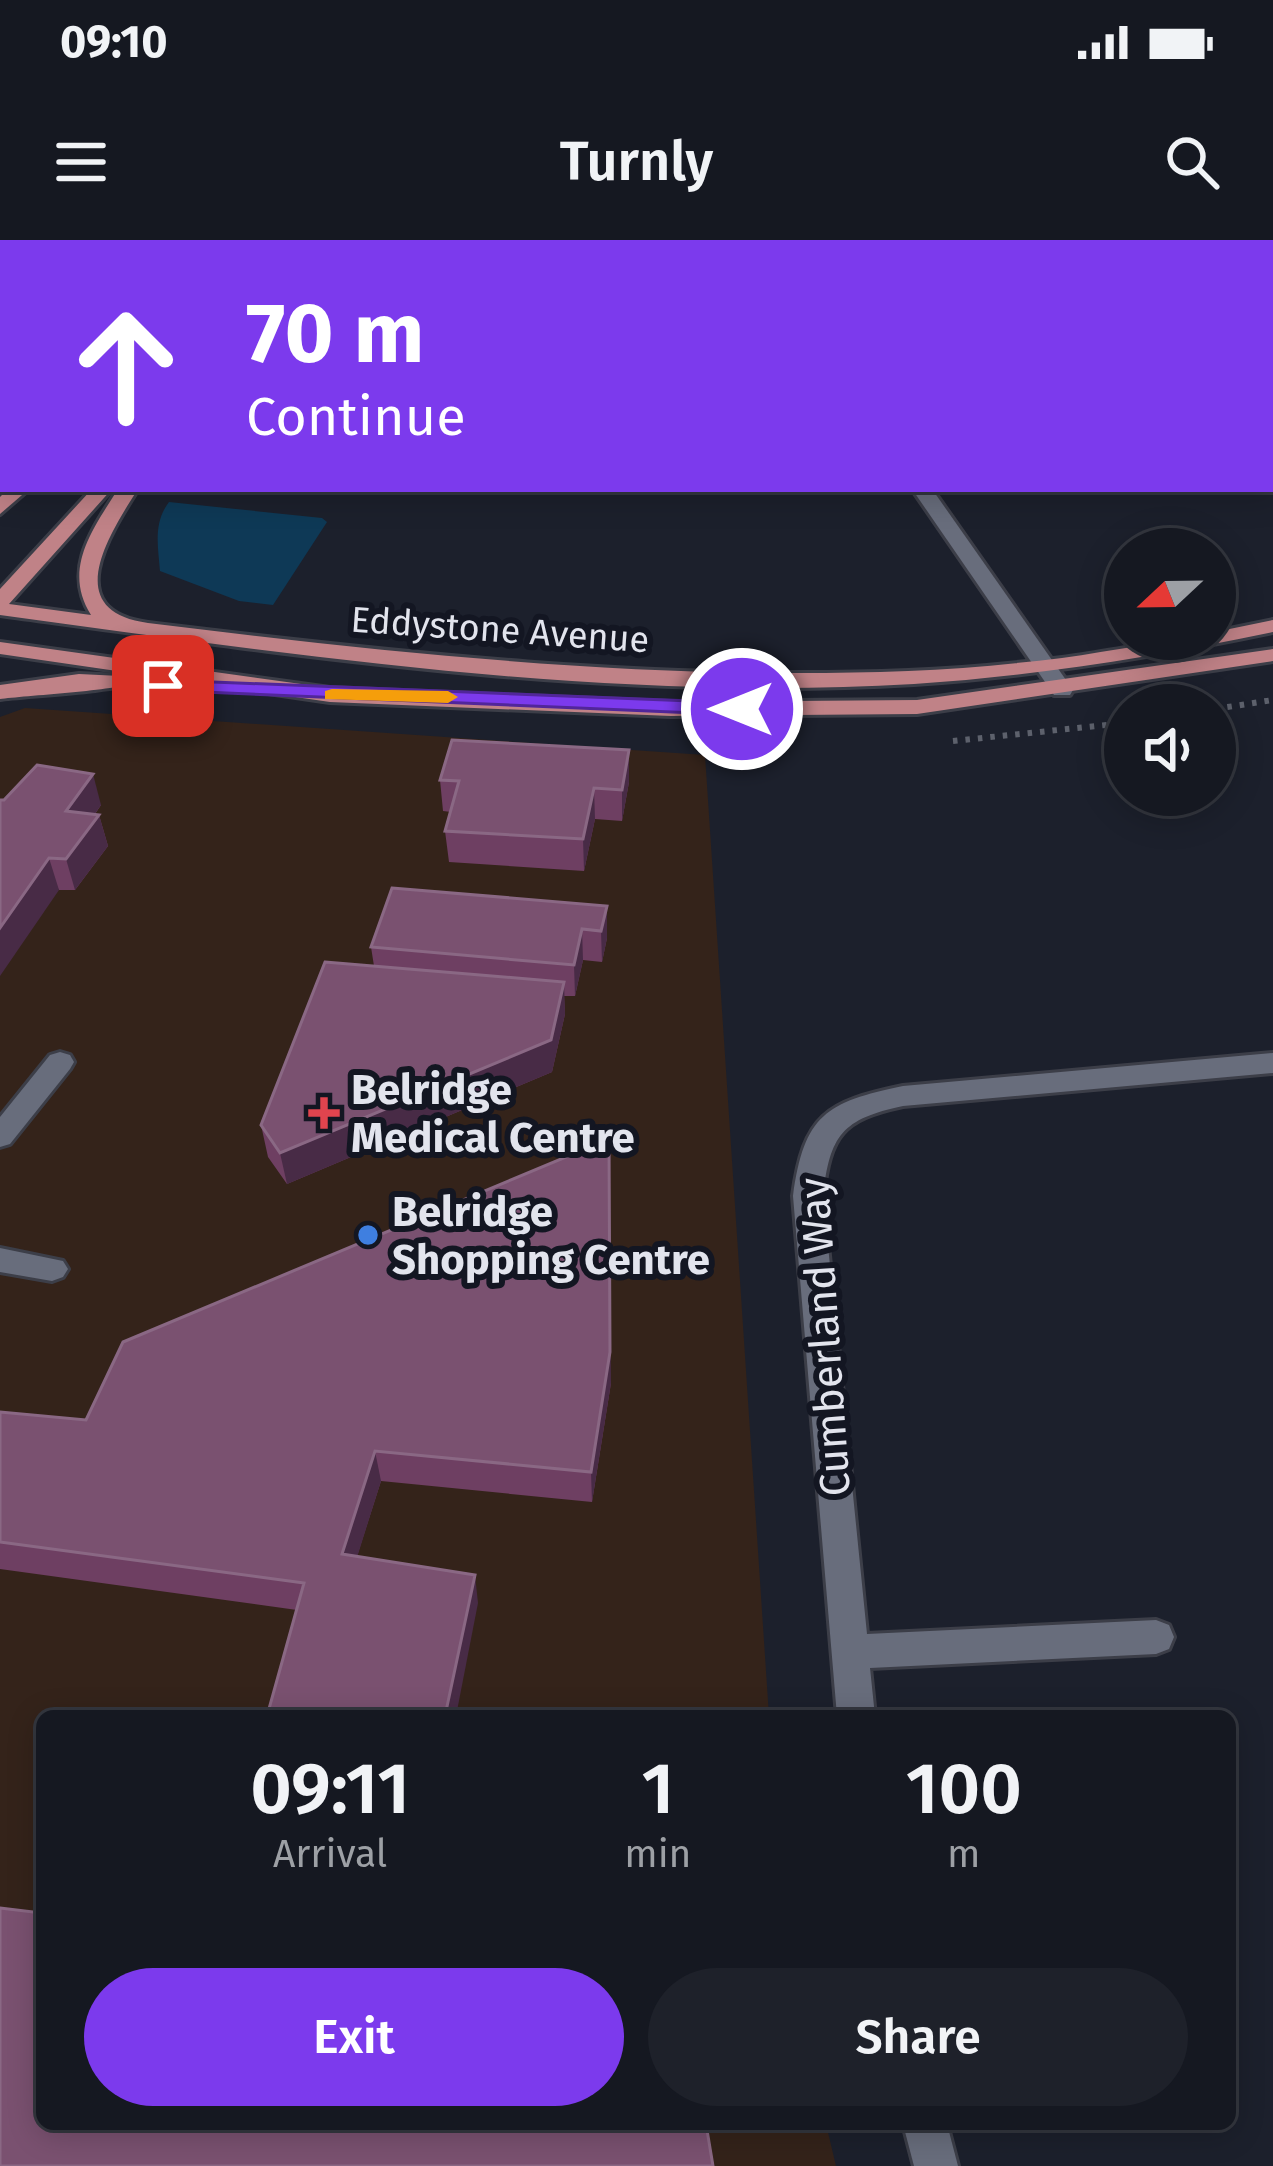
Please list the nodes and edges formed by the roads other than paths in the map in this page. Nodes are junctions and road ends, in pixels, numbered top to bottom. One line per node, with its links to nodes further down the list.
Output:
1 (99, 492): 4 (main road)
2 (126, 492): 5 (main road)
3 (924, 492): 12 (street)
4 (0, 605): 5 (main road, Eddystone Avenue)
5 (117, 626): 11 (main road, Eddystone Avenue)
6 (1273, 626): 7 (main road, Eddystone Avenue)
7 (1236, 634)
8 (0, 648): 15 (main road, Eddystone Avenue)
9 (1273, 655): 13 (main road, Eddystone Avenue)
10 (1104, 656): 12 (main road, Eddystone Avenue)
11 (360, 658): 12 (main road, Eddystone Avenue); 16 (main road)
12 (1044, 666): 13 (street)
13 (1062, 690): 16 (main road, Eddystone Avenue)
14 (0, 692): 15 (main road)
15 (330, 695): 16 (main road, Eddystone Avenue)
16 (457, 697)
17 (60, 1062): 19 (street)
18 (1273, 1063): 23 (street, Cumberland Way)
19 (0, 1138)
20 (0, 1260): 21 (street)
21 (52, 1269)
22 (1156, 1637): 23 (street)
23 (848, 1652): 24 (street, Cumberland Way)
24 (855, 1710)
25 (927, 2130): 26 (street)
26 (936, 2166)

